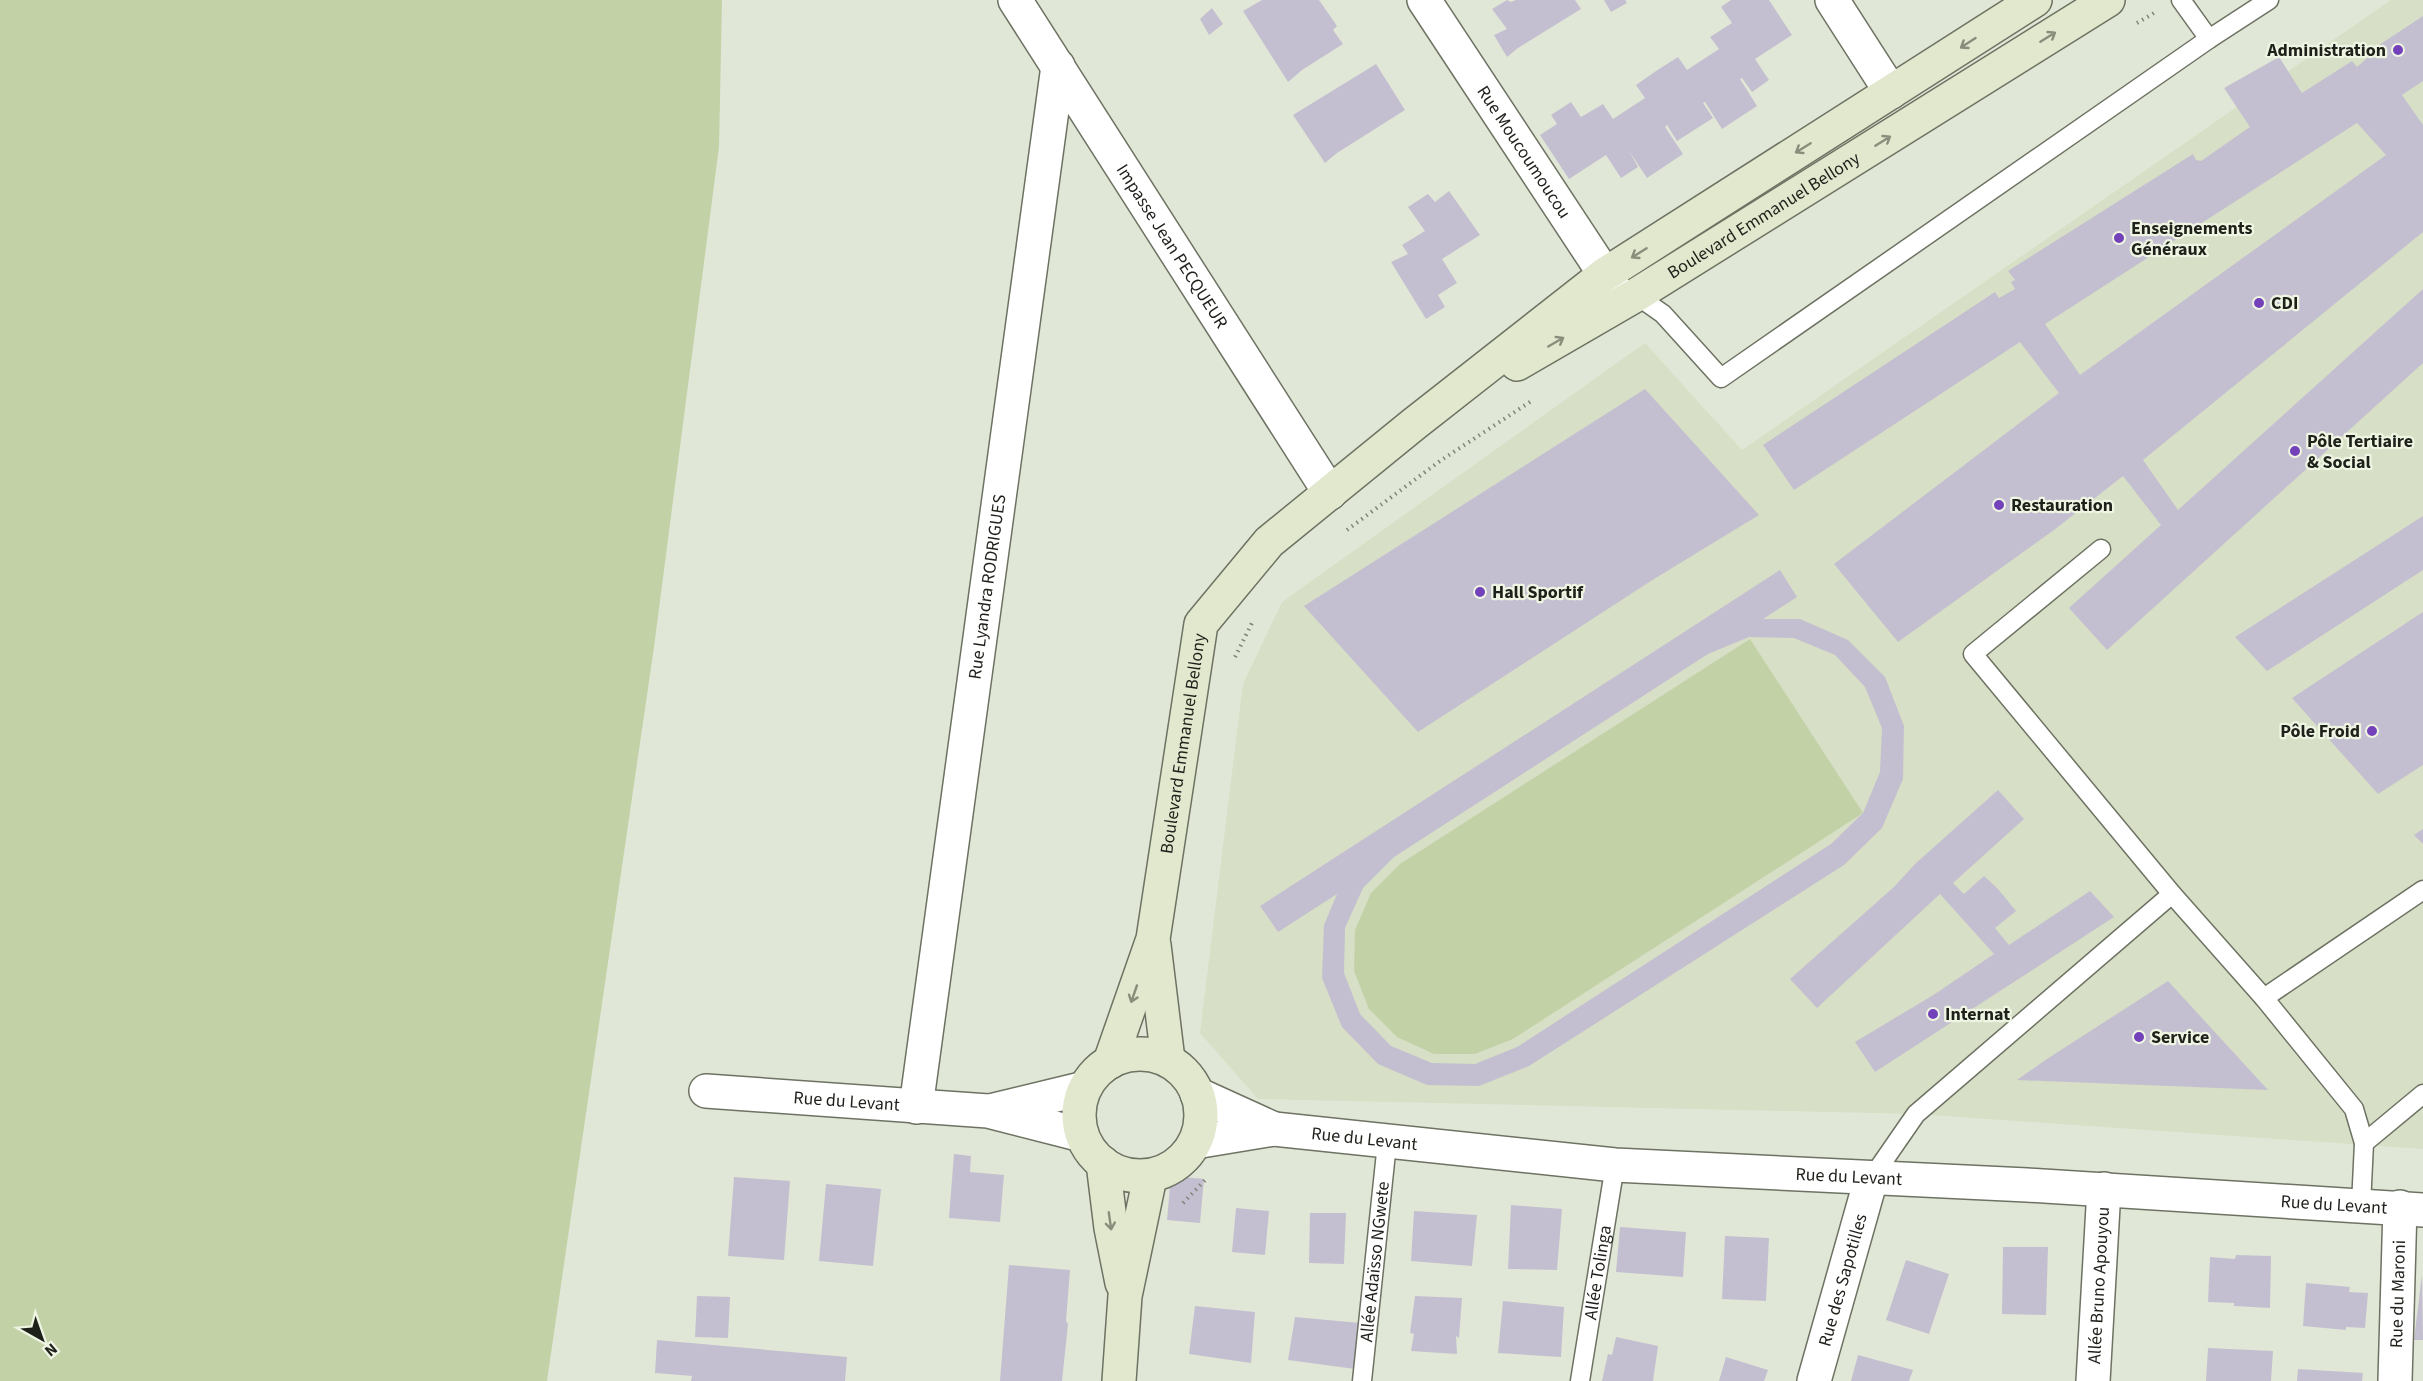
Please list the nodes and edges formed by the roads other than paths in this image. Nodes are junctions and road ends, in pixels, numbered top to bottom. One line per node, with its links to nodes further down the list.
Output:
1 (1015, 0): 9 (street, Impasse Jean PECQUEUR)
2 (1424, 0): 11 (street, Rue Moucoumoucou)
3 (1832, 0): 10 (street)
4 (2035, 0): 10 (street, Boulevard Emmanuel Bellony, one-way to 10)
5 (2108, 0): 12 (street, Boulevard Emmanuel Bellony, one-way to 5)
6 (2181, 0): 8 (lane)
7 (2269, 0): 8 (lane)
8 (2209, 39): 12 (lane)
9 (1058, 66): 14 (street, Impasse Jean PECQUEUR); 26 (street, Rue Lyandra RODRIGUES)
10 (1891, 92): 11 (street, Boulevard Emmanuel Bellony, one-way to 11)
11 (1604, 274): 12 (street, Rue Moucoumoucou); 13 (street, Boulevard Emmanuel Bellony)
12 (1630, 299): 13 (street, Boulevard Emmanuel Bellony, one-way to 12)
13 (1414, 424): 14 (street, Boulevard Emmanuel Bellony)
14 (1329, 493): 18 (street, Boulevard Emmanuel Bellony)
15 (2101, 549): 17 (lane)
16 (2423, 890): 19 (lane)
17 (2172, 894): 19 (lane); 36 (lane)
18 (1153, 939): 20 (street, Boulevard Emmanuel Bellony); 21 (street, Boulevard Emmanuel Bellony, one-way to 21)
19 (2264, 998): 32 (lane)
20 (1168, 1060): 21 (street); 24 (street)
21 (1110, 1062): 22 (street)
22 (1085, 1088): 27 (street, Rue du Levant); 29 (street)
23 (706, 1091): 26 (street, Rue du Levant)
24 (1197, 1094): 28 (street, Rue du Levant); 30 (street)
25 (2423, 1094): 32 (lane)
26 (916, 1107): 27 (street, Rue du Levant)
27 (988, 1111): 29 (street, Rue du Levant)
28 (1274, 1130): 30 (street, Rue du Levant); 31 (street, Rue du Levant)
29 (1082, 1135): 33 (street)
30 (1196, 1142): 35 (street)
31 (1387, 1143): 34 (street, Rue du Levant); 42 (lane, Allée Adaïsso NGwete)
32 (2364, 1143): 38 (lane)
33 (1102, 1163): 35 (street); 40 (street, one-way to 40)
34 (1616, 1165): 36 (street, Rue du Levant); 43 (lane, Allée Tolinga)
35 (1150, 1177): 40 (street)
36 (1871, 1179): 37 (street, Rue du Levant); 44 (street, Rue des Sapotilles)
37 (2104, 1189): 38 (street, Rue du Levant); 45 (street, Allée Bruno Apouyou)
38 (2361, 1205): 39 (street, Rue du Levant)
39 (2412, 1209): 46 (street, Rue du Maroni)
40 (1125, 1296): 41 (street)
41 (1119, 1381)
42 (1362, 1381)
43 (1580, 1381)
44 (1814, 1381)
45 (2093, 1381)
46 (2395, 1381)

